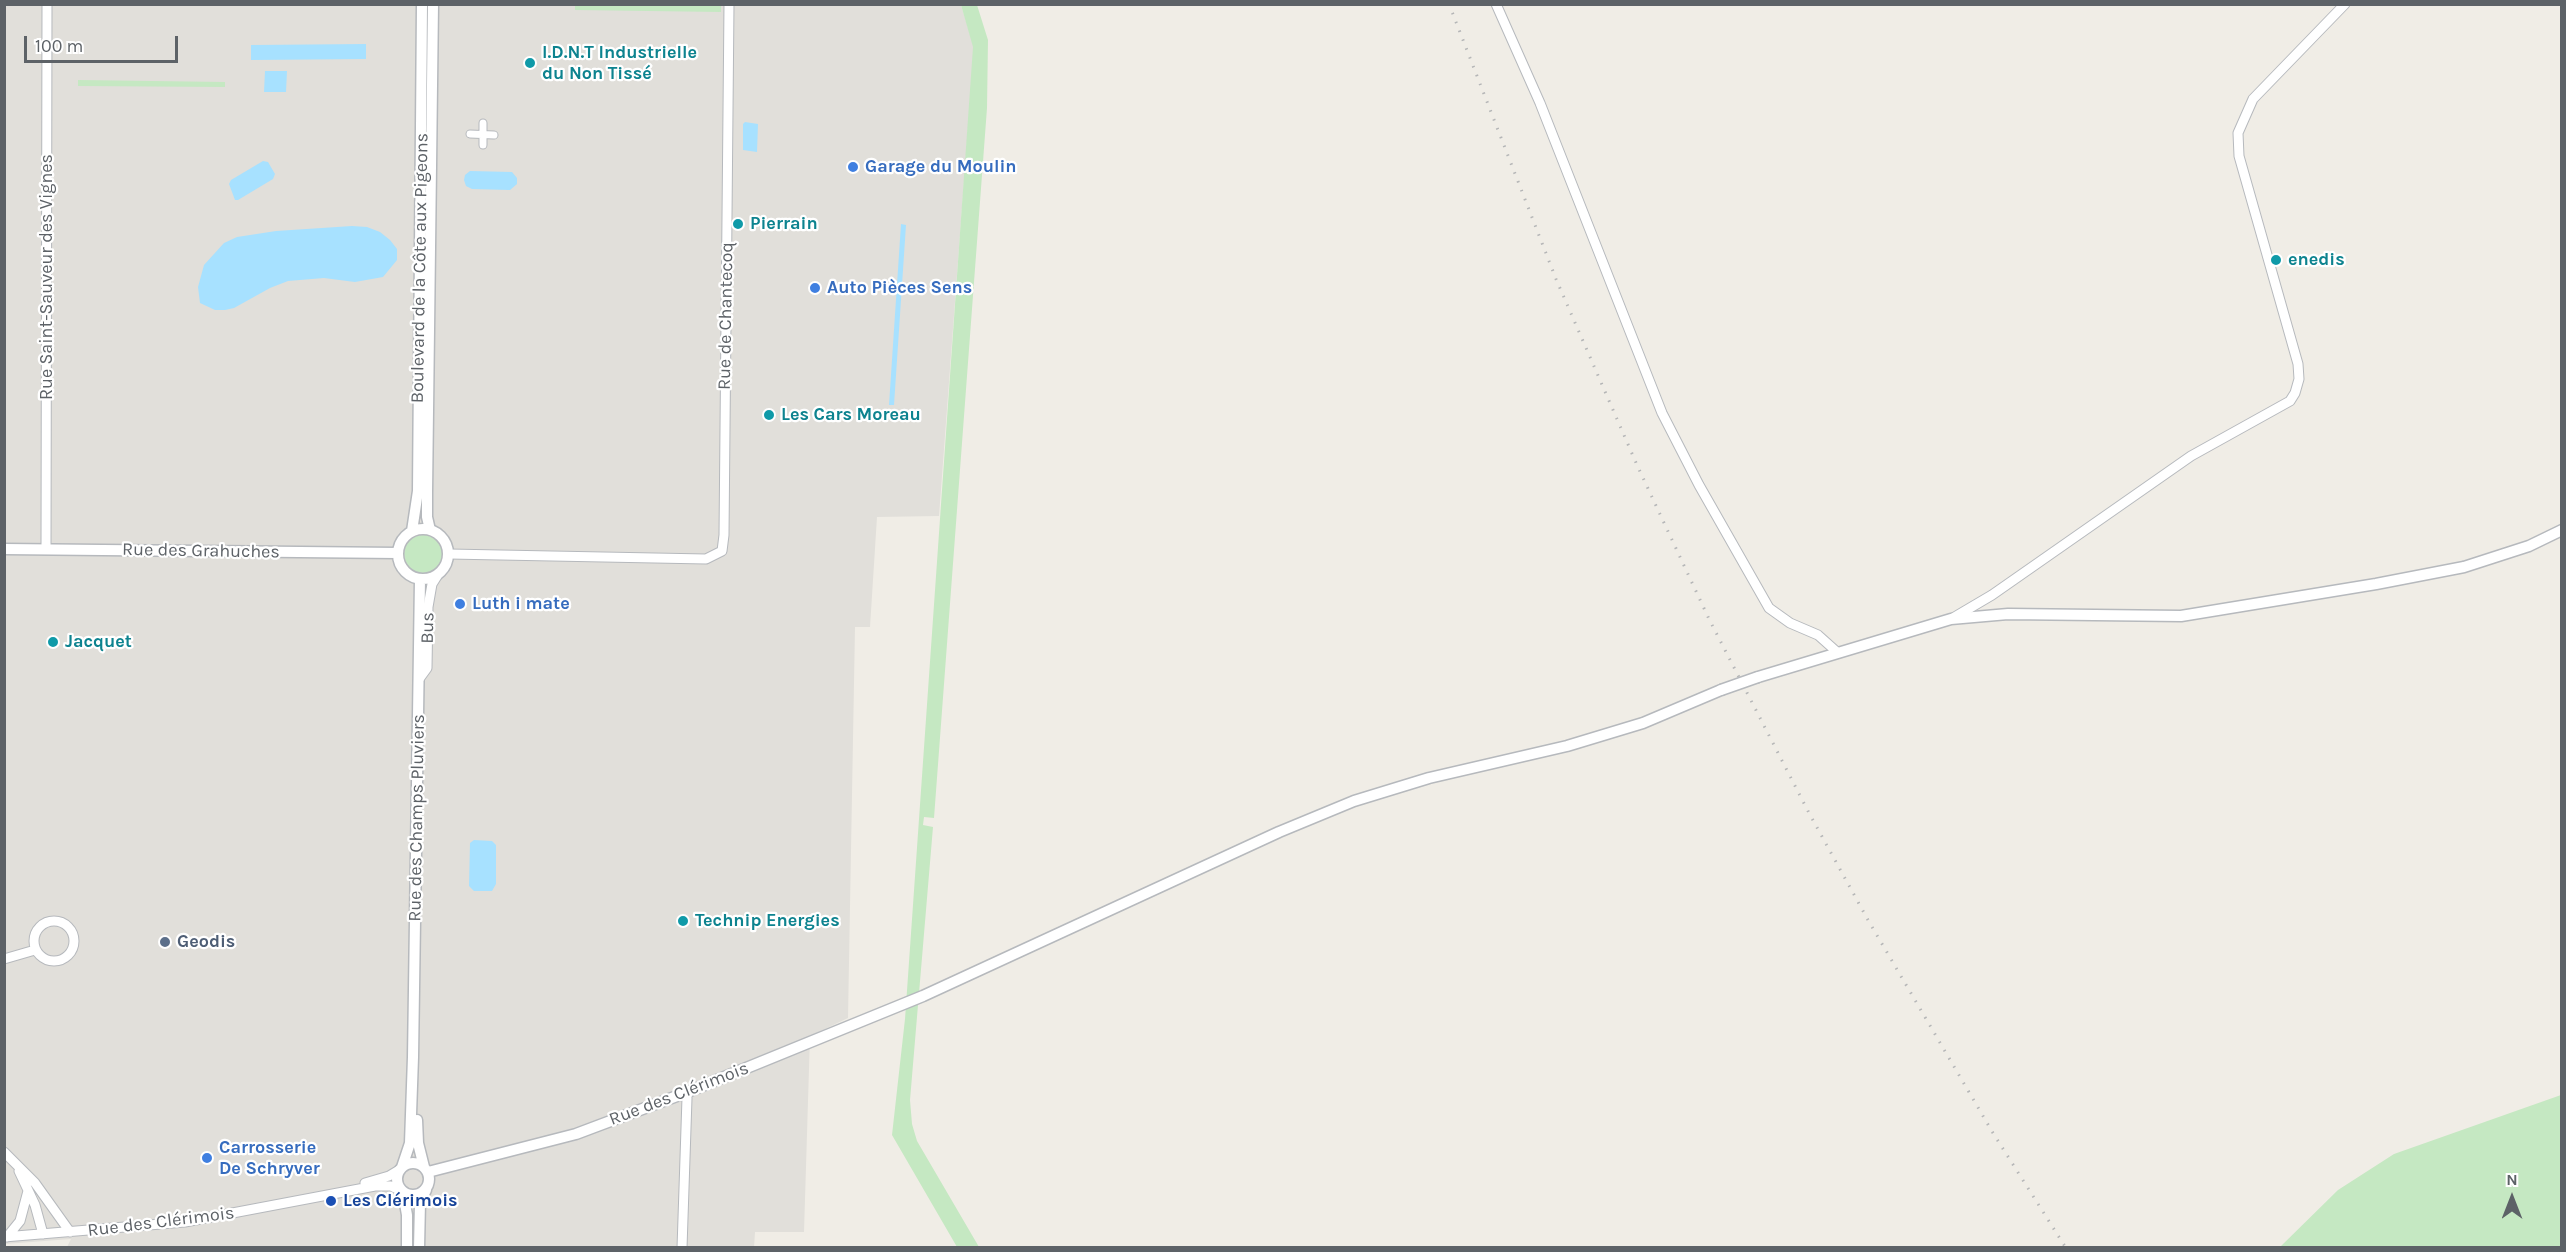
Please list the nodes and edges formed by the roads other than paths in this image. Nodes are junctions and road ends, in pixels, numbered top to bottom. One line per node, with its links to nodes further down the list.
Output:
1 (47, 4): 16 (street, Rue Saint-Sauveur des Vignes)
2 (422, 4): 14 (street, Boulevard de la Côte aux Pigeons)
3 (433, 4): 12 (street, Boulevard de la Côte aux Pigeons)
4 (729, 4): 18 (street, Rue de Chantecoq)
5 (1496, 4): 22 (street)
6 (2345, 4): 21 (street)
7 (483, 123): 9 (street)
8 (470, 134): 9 (street)
9 (483, 134): 10 (street); 11 (street)
10 (495, 135)
11 (483, 145)
12 (430, 530): 14 (street); 18 (street)
13 (2562, 530): 21 (street, Rue des Clérimois)
14 (412, 531): 17 (street)
15 (4, 549): 16 (street, Rue des Grahuches)
16 (46, 549): 17 (street, Rue des Grahuches)
17 (398, 554): 20 (street)
18 (449, 554): 19 (street)
19 (437, 576): 20 (street); 23 (street, Bus)
20 (420, 579): 23 (street, Rue des Champs Pluviers)
21 (1951, 619): 22 (street, Rue des Clérimois)
22 (1837, 652): 27 (street, Rue des Clérimois, bridge)
23 (419, 679): 26 (street, Rue des Champs Pluviers)
24 (35, 950): 24 (street); 25 (street)
25 (4, 959)
26 (413, 1057): 30 (street, Rue des Champs Pluviers); 31 (street, Rue des Champs Pluviers)
27 (685, 1093): 31 (street, Rue des Clérimois); 41 (street)
28 (4, 1152): 29 (street)
29 (17, 1166): 33 (street); 36 (street)
30 (400, 1168): 31 (street); 34 (street); 35 (street, Rue des Clérimois)
31 (426, 1169): 32 (street)
32 (426, 1190): 34 (street); 40 (street)
33 (28, 1191): 37 (street); 38 (street)
34 (403, 1192): 35 (street, Rue des Clérimois); 39 (street)
35 (279, 1205): 36 (street, Rue des Clérimois)
36 (70, 1232): 37 (street, Rue des Clérimois)
37 (43, 1234): 38 (street, Rue des Clérimois)
38 (6, 1237)
39 (407, 1248)
40 (419, 1248)
41 (682, 1248)

